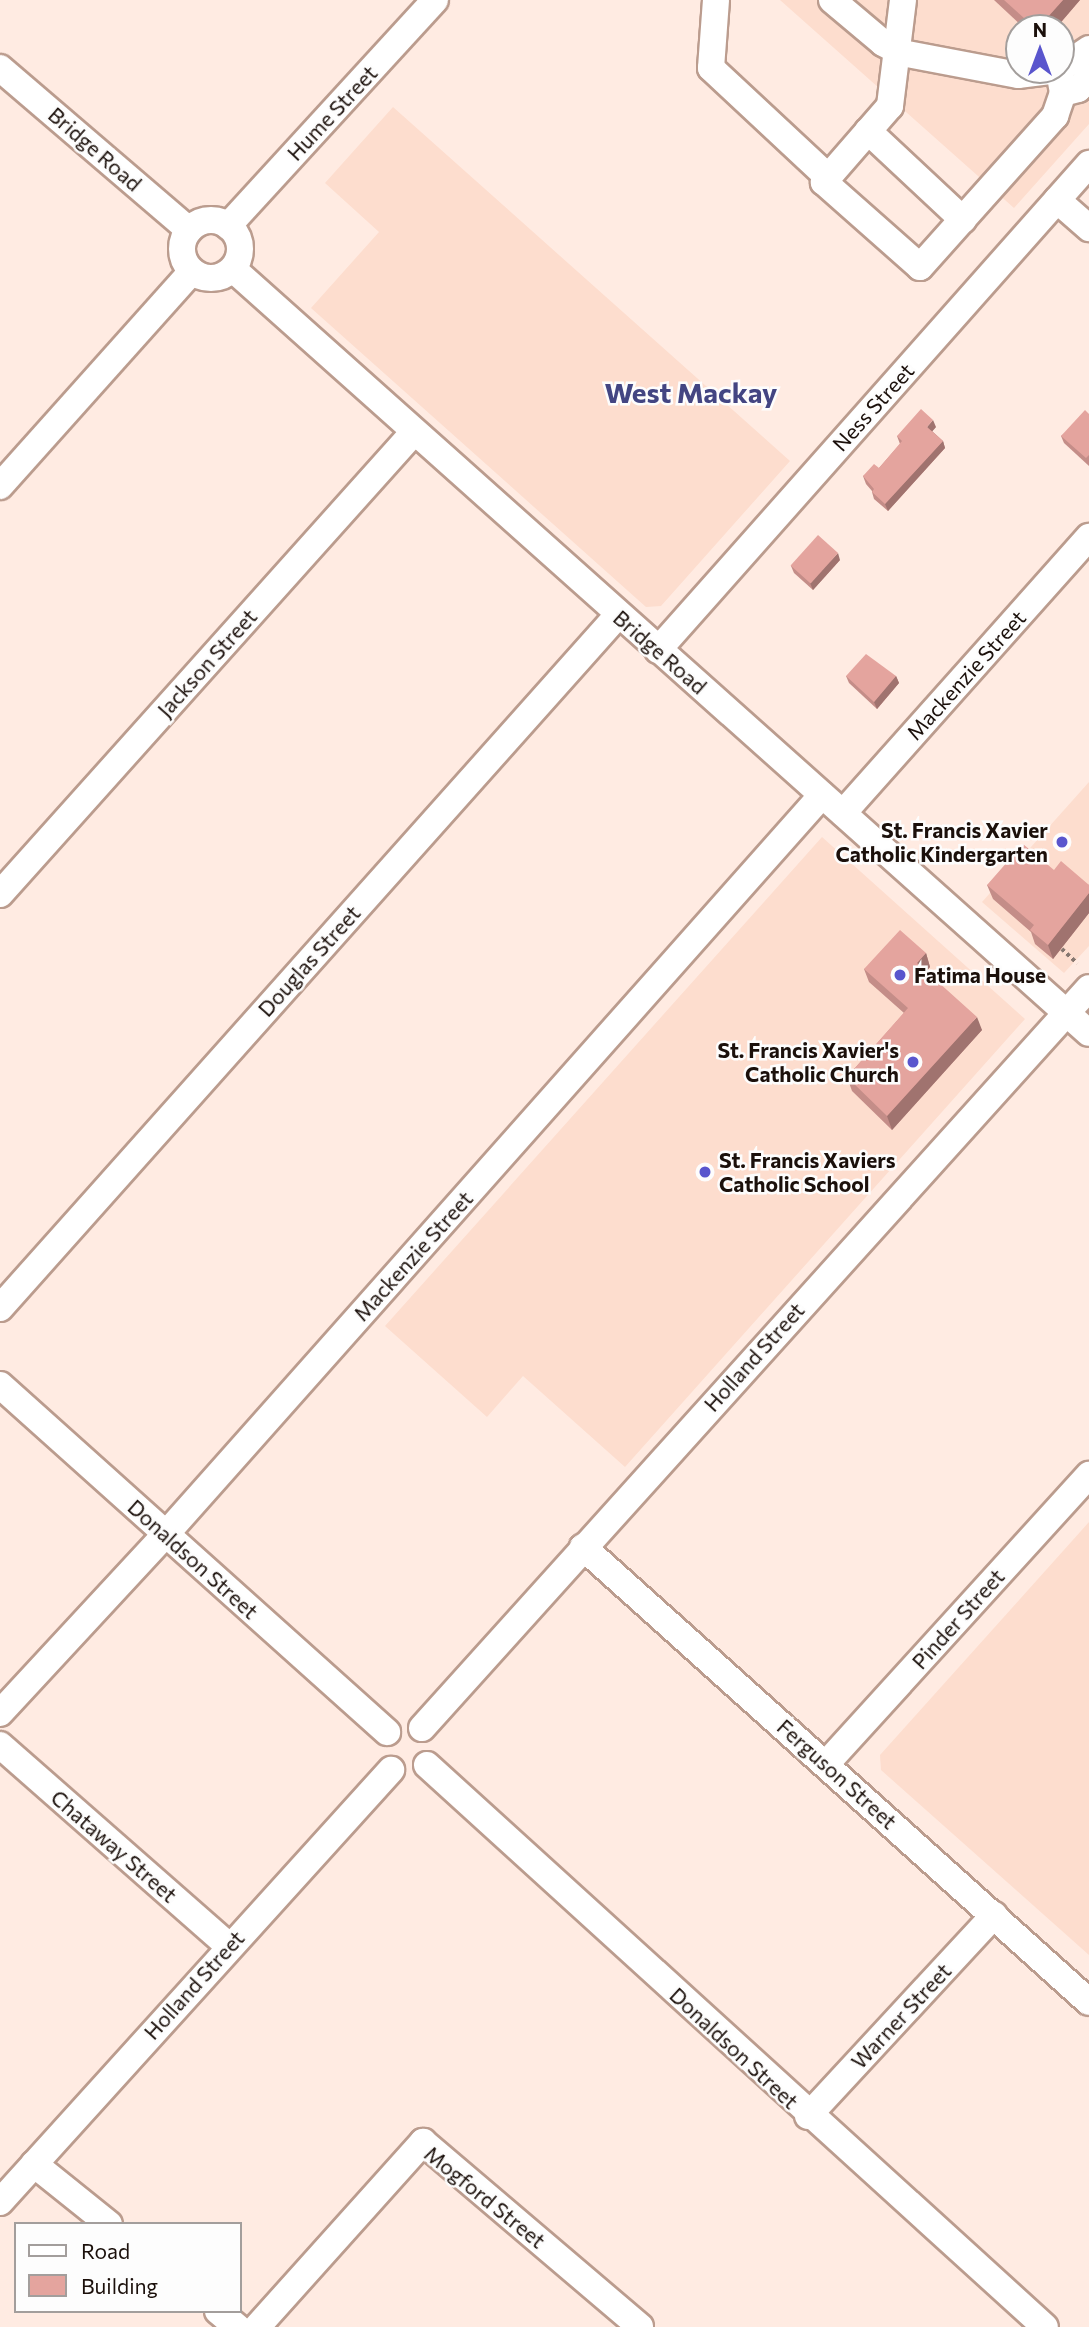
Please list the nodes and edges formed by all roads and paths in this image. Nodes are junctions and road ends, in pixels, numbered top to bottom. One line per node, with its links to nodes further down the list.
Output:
1 (716, 0): 15 (street)
2 (832, 0): 6 (street)
3 (903, 0): 6 (street)
4 (425, 3): 18 (street, Hume Street)
5 (1089, 49): 7 (street)
6 (895, 50): 9 (street); 13 (street)
7 (1075, 62)
8 (0, 68): 20 (street, Bridge Road)
9 (1005, 73)
10 (1089, 77): 12 (street)
11 (1059, 84): 17 (street)
12 (1072, 84)
13 (868, 131): 15 (street); 17 (street)
14 (1089, 164): 16 (street, Ness Street)
15 (828, 177): 17 (street)
16 (1057, 200): 19 (street); 27 (street, Ness Street)
17 (963, 219)
18 (228, 226): 20 (street); 21 (street)
19 (1089, 228)
20 (189, 230): 22 (street)
21 (233, 269): 22 (street); 23 (street, Bridge Road)
22 (192, 271): 24 (street)
23 (414, 432): 26 (street, Bridge Road); 30 (street, Jackson Street)
24 (0, 486)
25 (1089, 537): 29 (street, Mackenzie Street)
26 (618, 615): 27 (street, Bridge Road); 36 (street, Douglas Street)
27 (658, 650): 28 (street, Bridge Road)
28 (822, 795): 29 (street, Bridge Road); 39 (street, Mackenzie Street)
29 (843, 813): 34 (street, Bridge Road)
30 (0, 894)
31 (1062, 949): 32 (path)
32 (1077, 964)
33 (1089, 988): 34 (street, Holland Street)
34 (1066, 1013): 35 (street, Bridge Road); 40 (street, Holland Street)
35 (1089, 1033)
36 (0, 1308)
37 (0, 1385): 39 (street, Donaldson Street)
38 (1089, 1475): 45 (street, Pinder Street)
39 (166, 1534): 41 (street, Mackenzie Street); 43 (street, Donaldson Street)
40 (583, 1547): 42 (street, Holland Street); 45 (street, Ferguson Street)
41 (0, 1713)
42 (422, 1728): 43 (street); 46 (street)
43 (387, 1732): 47 (street)
44 (0, 1745): 49 (street, Chataway Street)
45 (826, 1764): 48 (street, Ferguson Street)
46 (426, 1765): 47 (street); 51 (street, Donaldson Street)
47 (391, 1770): 49 (street, Holland Street)
48 (994, 1915): 50 (street, Ferguson Street); 51 (street, Warner Street)
49 (229, 1946): 52 (street, Holland Street)
50 (1089, 2002)
51 (808, 2116): 59 (street, Donaldson Street)
52 (34, 2164): 53 (street, Holland Street); 54 (street)
53 (0, 2202)
54 (106, 2222)
55 (220, 2313): 56 (street)
56 (237, 2327)
57 (257, 2327): 58 (street, Mogford Street)
58 (640, 2327)
59 (1045, 2327)

